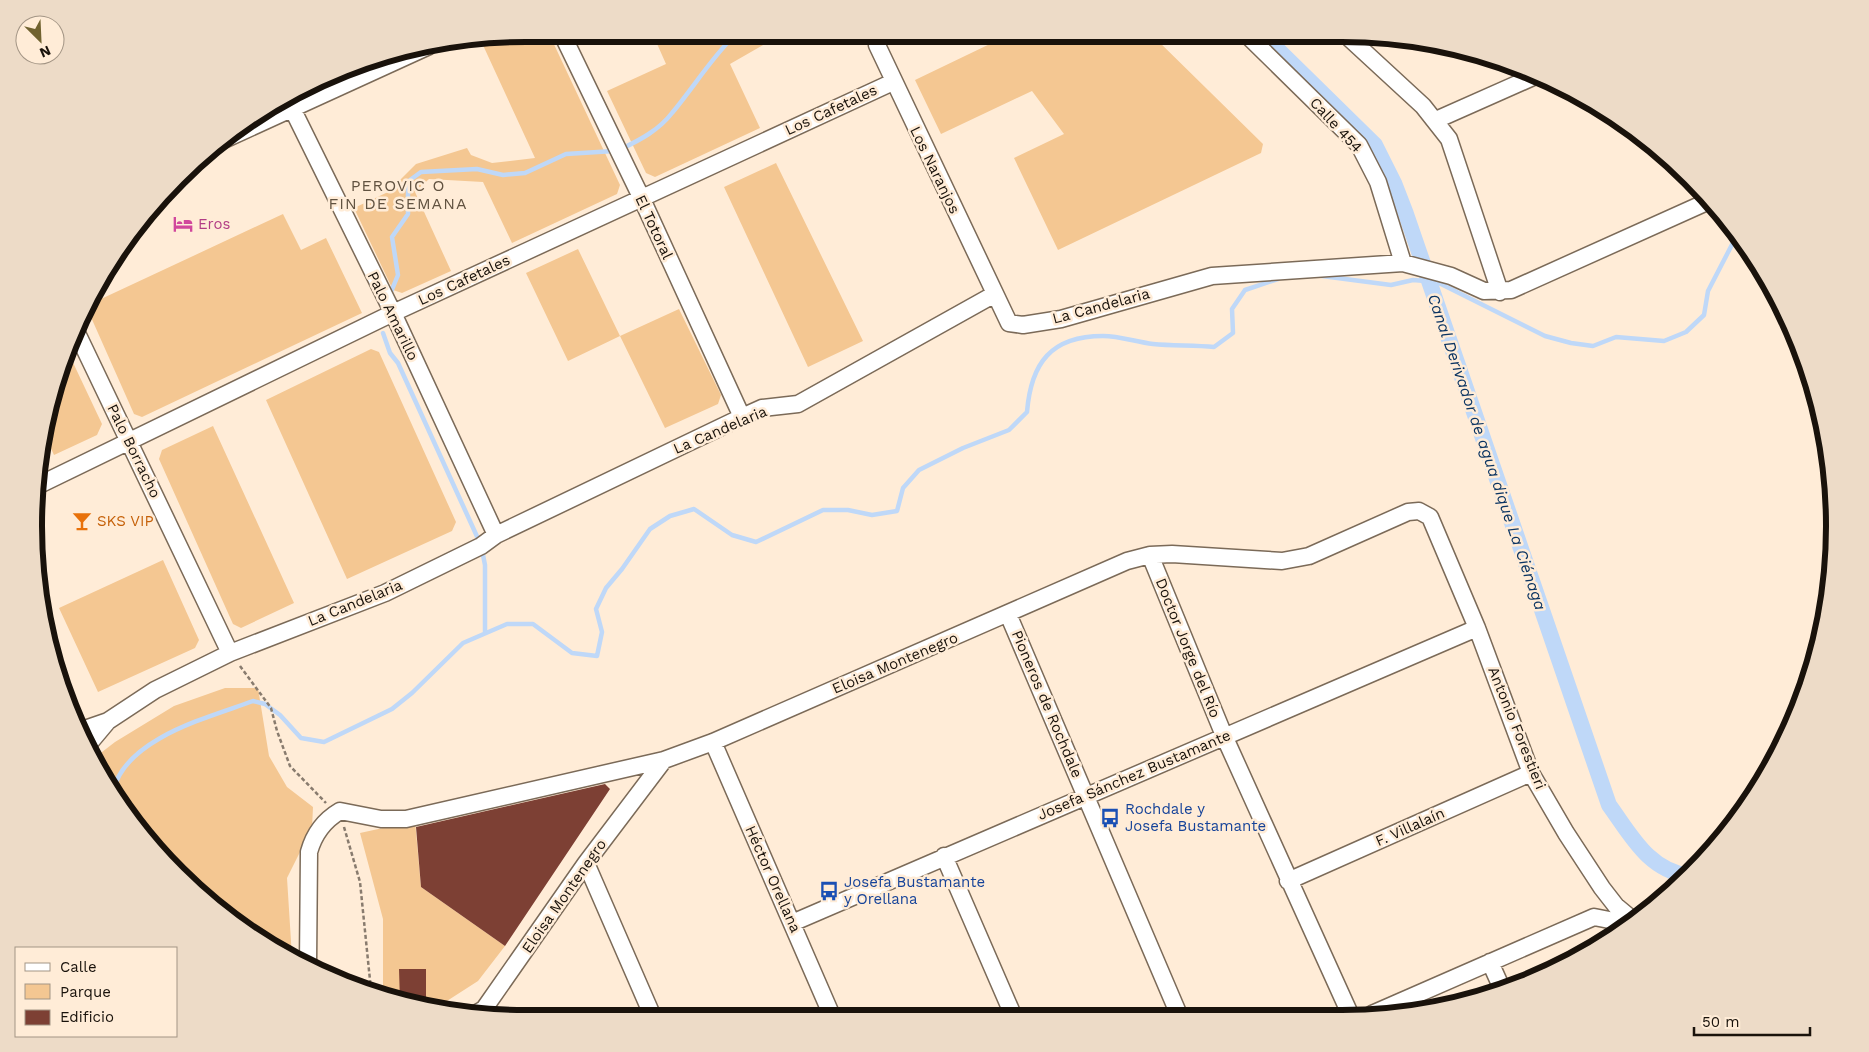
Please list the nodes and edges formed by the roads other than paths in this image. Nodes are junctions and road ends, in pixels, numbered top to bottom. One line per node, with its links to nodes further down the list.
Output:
1 (566, 42): 11 (street, El Totoral)
2 (1254, 42): 13 (street, Calle 454)
3 (1354, 43): 10 (street)
4 (877, 45): 7 (street, Los Naranjos)
5 (387, 63): 8 (street)
6 (1527, 79): 10 (street)
7 (893, 82): 11 (street, Los Cafetales); 15 (street, Los Naranjos)
8 (296, 100)
9 (290, 103): 16 (street, Palo Amarillo)
10 (1436, 120): 14 (street)
11 (641, 197): 16 (street, Los Cafetales); 18 (street, El Totoral)
12 (1703, 203): 14 (street)
13 (1403, 263): 14 (street); 15 (street, La Candelaria)
14 (1500, 292)
15 (995, 294): 18 (street, La Candelaria)
16 (392, 314): 19 (street, Los Cafetales); 22 (street, Palo Amarillo)
17 (80, 339): 19 (street, Palo Borracho)
18 (742, 417): 22 (street, La Candelaria)
19 (130, 442): 20 (street, Los Cafetales); 26 (street, Palo Borracho)
20 (45, 482)
21 (1430, 517): 23 (street, Eloisa Montenegro); 25 (street, Antonio Forestieri)
22 (496, 535): 26 (street, La Candelaria)
23 (1150, 555): 24 (street, Eloisa Montenegro); 29 (street, Doctor Jorge del Río)
24 (1008, 614): 31 (street, Eloisa Montenegro); 34 (street, Pioneros de Rochdale)
25 (1477, 628): 29 (street, Josefa Sánchez Bustamante); 33 (street, Antonio Forestieri)
26 (230, 653): 27 (street, La Candelaria)
27 (108, 721): 28 (street); 30 (street, La Candelaria)
28 (87, 728)
29 (1225, 738): 34 (street, Josefa Sánchez Bustamante); 37 (street, Doctor Jorge del Río)
30 (92, 740)
31 (713, 742): 32 (street, Eloisa Montenegro); 42 (street, Héctor Orellana)
32 (664, 760): 36 (street, Eloisa Montenegro); 43 (street)
33 (1532, 773): 37 (street, F. Villalaín); 38 (street, Antonio Forestieri)
34 (1086, 794): 35 (street, Josefa Sánchez Bustamante); 51 (street, Pioneros de Rochdale)
35 (944, 856): 42 (street, Josefa Sánchez Bustamante); 50 (street)
36 (586, 863): 46 (street, Eloisa Montenegro); 48 (street)
37 (1288, 881): 52 (street, Doctor Jorge del Río)
38 (1602, 888): 39 (street); 40 (street, Antonio Forestieri)
39 (1594, 916): 41 (street); 44 (street)
40 (1629, 916)
41 (1620, 922)
42 (792, 923): 49 (street, Héctor Orellana)
43 (308, 958)
44 (1490, 962): 45 (street); 47 (street)
45 (1500, 983)
46 (486, 1007)
47 (1389, 1007)
48 (650, 1010)
49 (829, 1010)
50 (1011, 1010)
51 (1177, 1010)
52 (1348, 1010)

